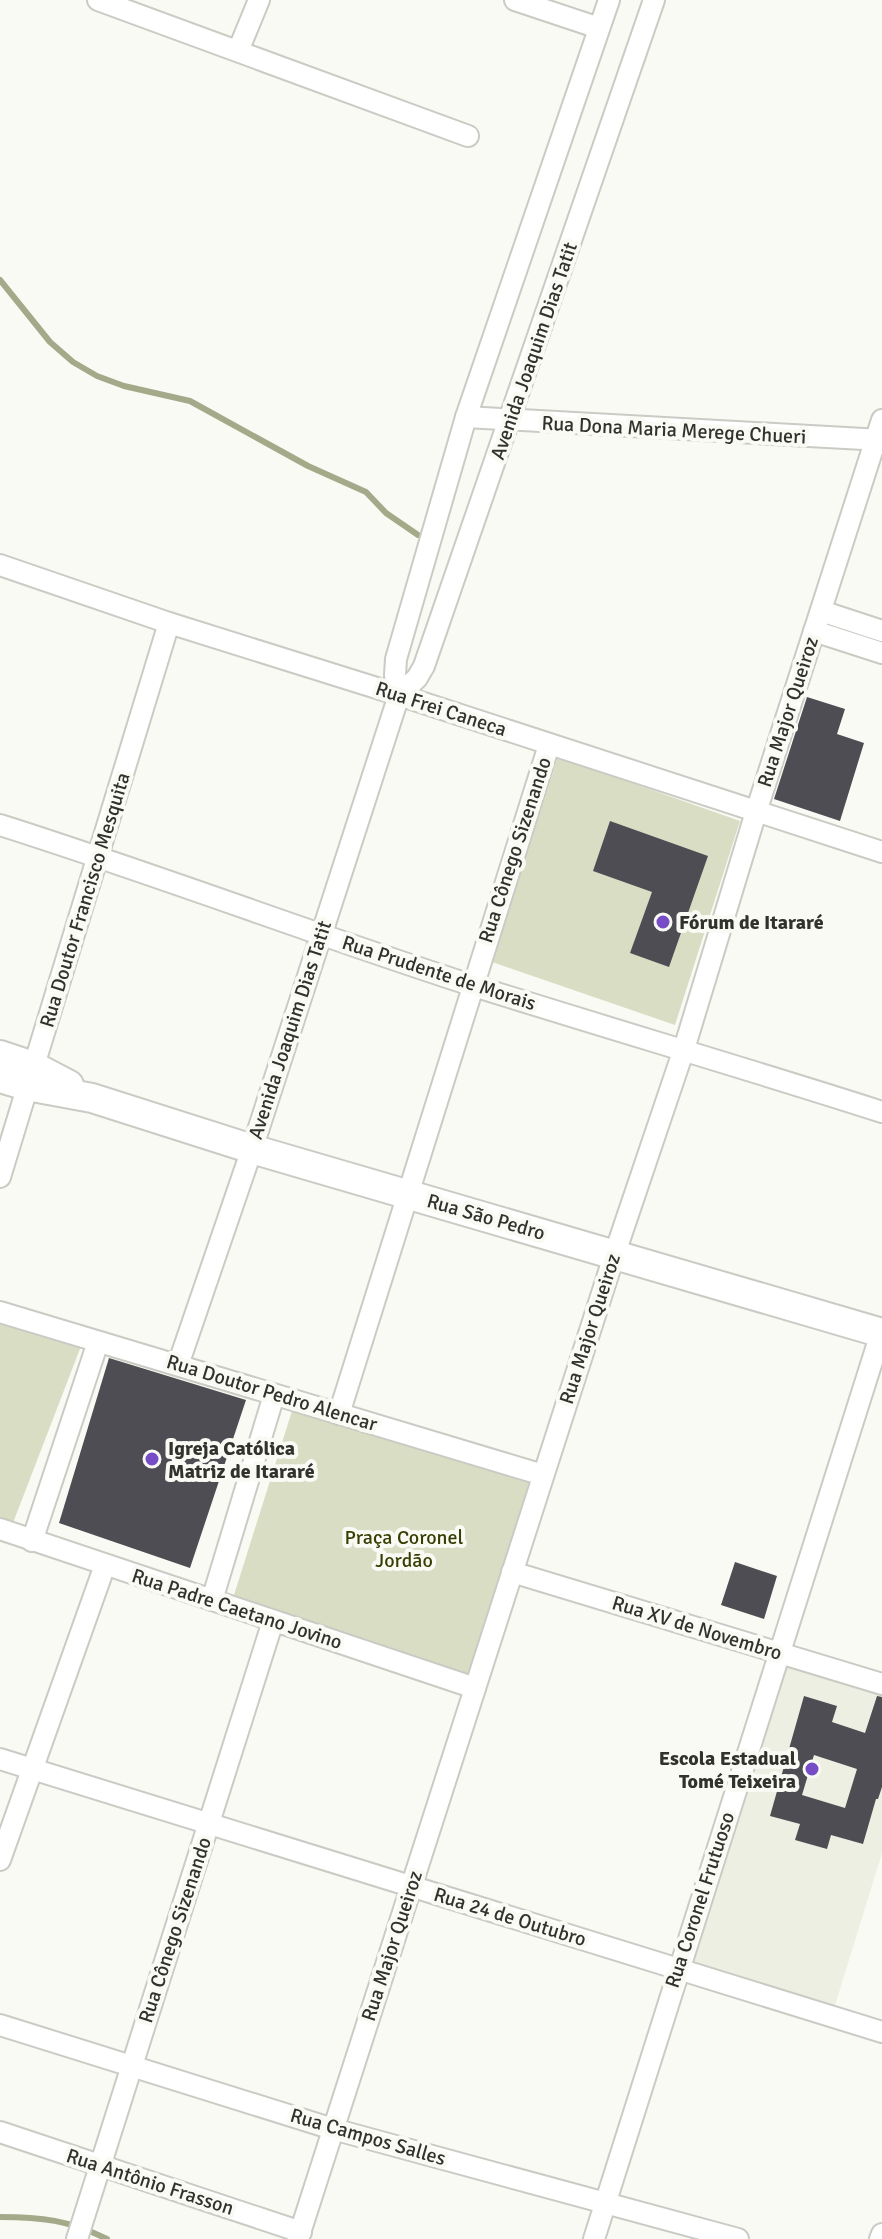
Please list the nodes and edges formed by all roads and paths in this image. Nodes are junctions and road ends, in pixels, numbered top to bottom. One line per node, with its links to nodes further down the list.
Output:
1 (98, 0): 7 (street)
2 (259, 0): 7 (street)
3 (515, 0): 6 (street)
4 (609, 0): 6 (street, Avenida Joaquim Dias Tatit)
5 (654, 0): 11 (street, Avenida Joaquim Dias Tatit)
6 (599, 28): 9 (street, Avenida Joaquim Dias Tatit)
7 (238, 51): 8 (street)
8 (468, 136)
9 (466, 417): 11 (street, Rua Dona Maria Merege Chueri); 19 (street, Avenida Joaquim Dias Tatit)
10 (882, 420): 12 (street, Rua Major Queiroz)
11 (510, 421): 12 (street, Rua Dona Maria Merege Chueri); 19 (street, Avenida Joaquim Dias Tatit)
12 (879, 440): 14 (street, Rua Major Queiroz)
13 (0, 565): 15 (street, Rua Frei Caneca)
14 (821, 611): 16 (street, Rua Major Queiroz); 17 (street)
15 (169, 623): 19 (street, Rua Frei Caneca); 24 (street, Rua Doutor Francisco Mesquita)
16 (814, 631): 18 (street); 21 (street, Rua Major Queiroz)
17 (882, 631)
18 (882, 653)
19 (399, 695): 20 (street, Rua Frei Caneca); 25 (street, Avenida Joaquim Dias Tatit)
20 (549, 745): 21 (street, Rua Frei Caneca); 26 (street, Rua Cônego Sizenando)
21 (756, 812): 23 (street, Rua Frei Caneca); 27 (street, Rua Major Queiroz)
22 (0, 825): 24 (street, Rua Prudente de Morais)
23 (882, 852)
24 (100, 857): 25 (street, Rua Prudente de Morais); 29 (street, Rua Doutor Francisco Mesquita)
25 (320, 935): 26 (street, Rua Prudente de Morais); 31 (street, Avenida Joaquim Dias Tatit)
26 (472, 985): 27 (street, Rua Prudente de Morais); 33 (street, Rua Cônego Sizenando)
27 (684, 1049): 30 (street, Rua Prudente de Morais); 34 (street, Rua Major Queiroz)
28 (0, 1055): 29 (main road, Rua São Pedro)
29 (20, 1076): 31 (main road, Rua São Pedro); 32 (street, Rua Doutor Francisco Mesquita)
30 (882, 1112)
31 (252, 1149): 33 (main road, Rua São Pedro); 38 (street, Avenida Joaquim Dias Tatit)
32 (0, 1177)
33 (407, 1195): 34 (main road, Rua São Pedro); 40 (street, Rua Cônego Sizenando)
34 (615, 1253): 36 (main road, Rua São Pedro); 41 (street, Rua Major Queiroz)
35 (0, 1312): 37 (street, Rua Doutor Pedro Alencar)
36 (882, 1333): 48 (street, Rua Coronel Frutuoso)
37 (98, 1342): 38 (street, Rua Doutor Pedro Alencar); 43 (street)
38 (178, 1365): 39 (street, Rua Doutor Pedro Alencar)
39 (274, 1395): 40 (street, Rua Doutor Pedro Alencar); 46 (street)
40 (339, 1414): 41 (street, Rua Doutor Pedro Alencar)
41 (543, 1475): 45 (street, Rua Major Queiroz)
42 (0, 1529): 43 (street, Rua Padre Caetano Jovino)
43 (32, 1541): 44 (street, Rua Padre Caetano Jovino)
44 (105, 1565): 46 (street, Rua Padre Caetano Jovino); 52 (street)
45 (512, 1572): 48 (street, Rua XV de Novembro); 50 (street, Rua Major Queiroz)
46 (212, 1600): 47 (street, Rua Padre Caetano Jovino)
47 (273, 1621): 50 (street, Rua Padre Caetano Jovino); 53 (street, Rua Cônego Sizenando)
48 (779, 1652): 49 (street, Rua XV de Novembro); 56 (street, Rua Coronel Frutuoso)
49 (882, 1684)
50 (475, 1688): 55 (street, Rua Major Queiroz)
51 (0, 1759): 52 (street, Rua 24 de Outubro)
52 (32, 1770): 53 (street, Rua 24 de Outubro); 54 (street)
53 (208, 1825): 55 (street, Rua 24 de Outubro); 59 (street, Rua Cônego Sizenando)
54 (0, 1860)
55 (412, 1886): 56 (street, Rua 24 de Outubro); 60 (street, Rua Major Queiroz)
56 (678, 1970): 58 (street, Rua 24 de Outubro); 63 (street, Rua Coronel Frutuoso)
57 (0, 2025): 59 (street, Rua Campos Salles)
58 (882, 2032)
59 (131, 2067): 60 (street, Rua Campos Salles); 62 (street, Rua Cônego Sizenando)
60 (333, 2129): 63 (street, Rua Campos Salles); 64 (street, Rua Major Queiroz)
61 (0, 2132): 62 (street, Rua Antônio Frasson)
62 (100, 2165): 64 (street, Rua Antônio Frasson); 65 (street, Rua Cônego Sizenando)
63 (604, 2202): 66 (street, Rua Coronel Frutuoso); 67 (street, Rua Campos Salles)
64 (300, 2235)
65 (77, 2239)
66 (594, 2239)
67 (738, 2239)

